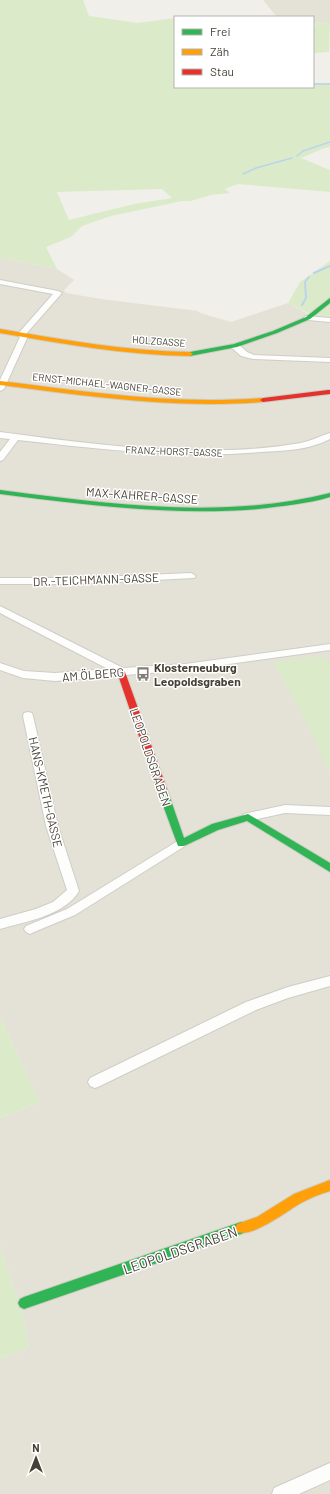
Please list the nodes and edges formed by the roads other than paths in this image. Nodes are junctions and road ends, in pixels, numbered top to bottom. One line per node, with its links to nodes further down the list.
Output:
1 (0, 282): 6 (street)
2 (330, 300): 3 (street, HOLZGASSE)
3 (308, 318): 4 (street); 7 (street, HOLZGASSE)
4 (330, 320)
5 (0, 331): 6 (street, HOLZGASSE)
6 (22, 336): 7 (street, HOLZGASSE); 9 (street)
7 (235, 346): 8 (street)
8 (330, 360)
9 (1, 385): 10 (street, ERNST-MICHAEL-WAGNER-GASSE)
10 (328, 392)
11 (0, 435): 13 (street, FRANZ-HORST-GASSE)
12 (330, 436): 13 (street, FRANZ-HORST-GASSE)
13 (16, 438): 14 (street)
14 (0, 458)
15 (0, 492): 16 (street, MAX-KAHRER-GASSE)
16 (330, 495)
17 (191, 576): 18 (street, DR.-TEICHMANN-GASSE)
18 (0, 581)
19 (0, 609): 22 (street)
20 (330, 647): 22 (street, AM ÖLBERG)
21 (0, 666): 22 (street, AM ÖLBERG)
22 (121, 672): 26 (street, LEOPOLDSGRABEN)
23 (28, 716): 28 (street, HANS-KMETH-GASSE)
24 (330, 811): 25 (street)
25 (248, 817): 26 (street); 27 (street)
26 (181, 843): 29 (street)
27 (330, 868)
28 (0, 924)
29 (30, 929)
30 (330, 981): 31 (street)
31 (95, 1082)
32 (330, 1185): 33 (street, LEOPOLDSGRABEN)
33 (24, 1303)
34 (330, 1470): 35 (street)
35 (280, 1494)

